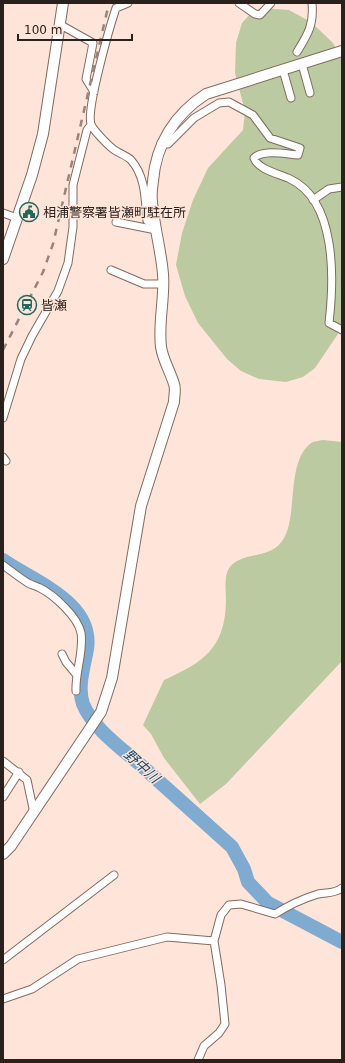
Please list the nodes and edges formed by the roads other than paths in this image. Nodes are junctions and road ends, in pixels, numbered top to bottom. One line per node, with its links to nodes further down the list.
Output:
1 (62, 3): 6 (street)
2 (128, 3): 11 (street)
3 (239, 3): 4 (street)
4 (271, 3)
5 (312, 3): 8 (street)
6 (59, 24): 11 (street); 19 (street)
7 (342, 51): 9 (street)
8 (297, 52)
9 (302, 64): 10 (street); 12 (street)
10 (284, 70): 13 (street); 15 (street)
11 (94, 92): 14 (street)
12 (310, 93)
13 (291, 98)
14 (91, 125): 21 (street); 26 (street)
15 (161, 143): 17 (street); 21 (street)
16 (342, 187): 17 (street)
17 (312, 200): 25 (street)
18 (3, 213): 19 (street)
19 (17, 218): 22 (street)
20 (116, 222): 21 (street)
21 (155, 226): 24 (street)
22 (3, 259)
23 (111, 270): 24 (street)
24 (164, 284): 34 (street)
25 (342, 330)
26 (3, 418)
27 (3, 565): 29 (street)
28 (62, 654): 29 (street)
29 (76, 674): 30 (street)
30 (76, 691)
31 (3, 761): 32 (street)
32 (19, 772): 33 (street); 34 (street)
33 (6, 797)
34 (34, 814): 35 (street)
35 (3, 853)
36 (114, 875): 39 (street)
37 (342, 888): 38 (street)
38 (214, 941): 40 (street); 41 (street)
39 (3, 960)
40 (3, 999)
41 (198, 1060)

